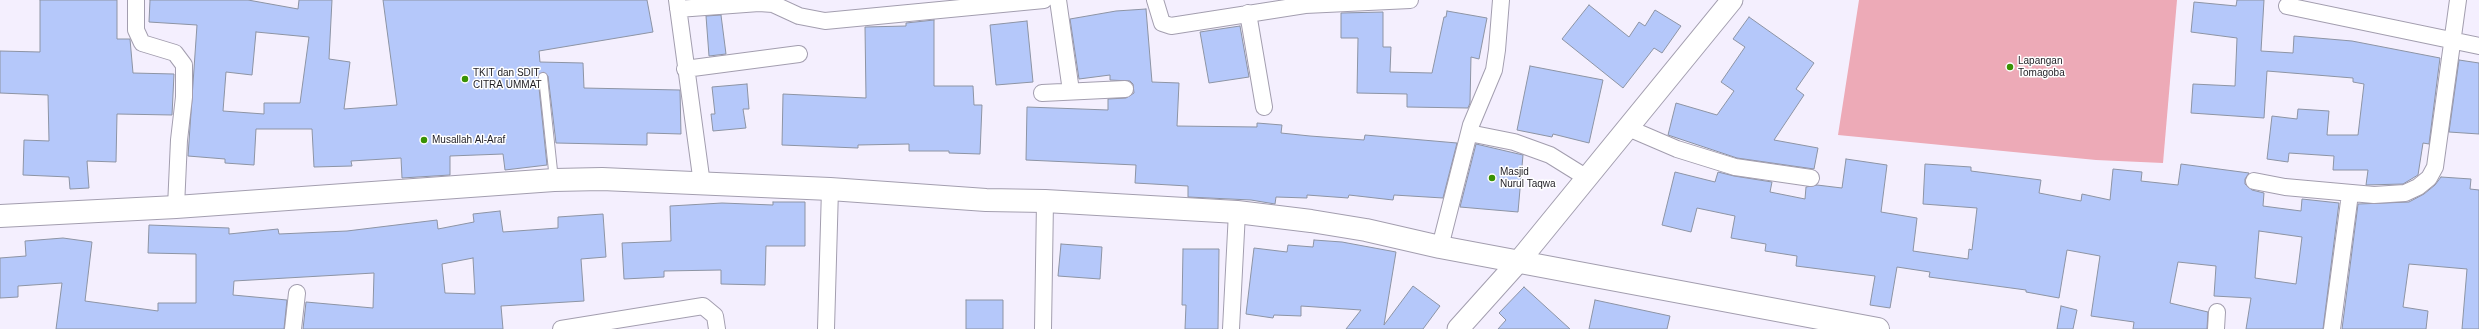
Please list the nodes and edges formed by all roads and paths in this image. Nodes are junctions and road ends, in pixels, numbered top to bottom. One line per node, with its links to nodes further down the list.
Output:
1 (136, 0): 31 (street)
2 (1044, 0): 9 (street)
3 (1058, 0): 18 (street)
4 (1155, 0): 11 (street)
5 (1410, 0): 11 (street)
6 (1501, 0): 22 (street)
7 (1732, 0): 21 (street)
8 (2458, 0): 12 (street)
9 (678, 5): 15 (street)
10 (2287, 6): 12 (street)
11 (1248, 13): 20 (street)
12 (2451, 41): 13 (street); 29 (street)
13 (2479, 46)
14 (799, 54): 15 (street)
15 (685, 69): 27 (street)
16 (543, 77): 25 (lane)
17 (1125, 89): 18 (street)
18 (1071, 91): 19 (street)
19 (1042, 93)
20 (1264, 106)
21 (1628, 128): 23 (street); 24 (street)
22 (1469, 133): 23 (street); 34 (street)
23 (1587, 178): 35 (street)
24 (1811, 178)
25 (554, 180): 27 (highway); 31 (highway)
26 (2254, 181): 29 (street)
27 (702, 184): 28 (highway)
28 (830, 189): 30 (highway); 42 (street)
29 (2350, 194): 48 (street)
30 (1045, 201): 32 (highway); 43 (street)
31 (176, 207): 33 (highway)
32 (1237, 212): 34 (highway); 44 (street)
33 (0, 216)
34 (1440, 247): 35 (highway)
35 (1519, 261): 38 (highway); 45 (street)
36 (297, 293): 39 (street)
37 (2217, 312): 47 (street)
38 (1825, 324): 46 (highway)
39 (293, 329)
40 (562, 329): 41 (street)
41 (717, 329)
42 (826, 329)
43 (1043, 329)
44 (1231, 329)
45 (1458, 329)
46 (1878, 329)
47 (2216, 329)
48 (2332, 329)

